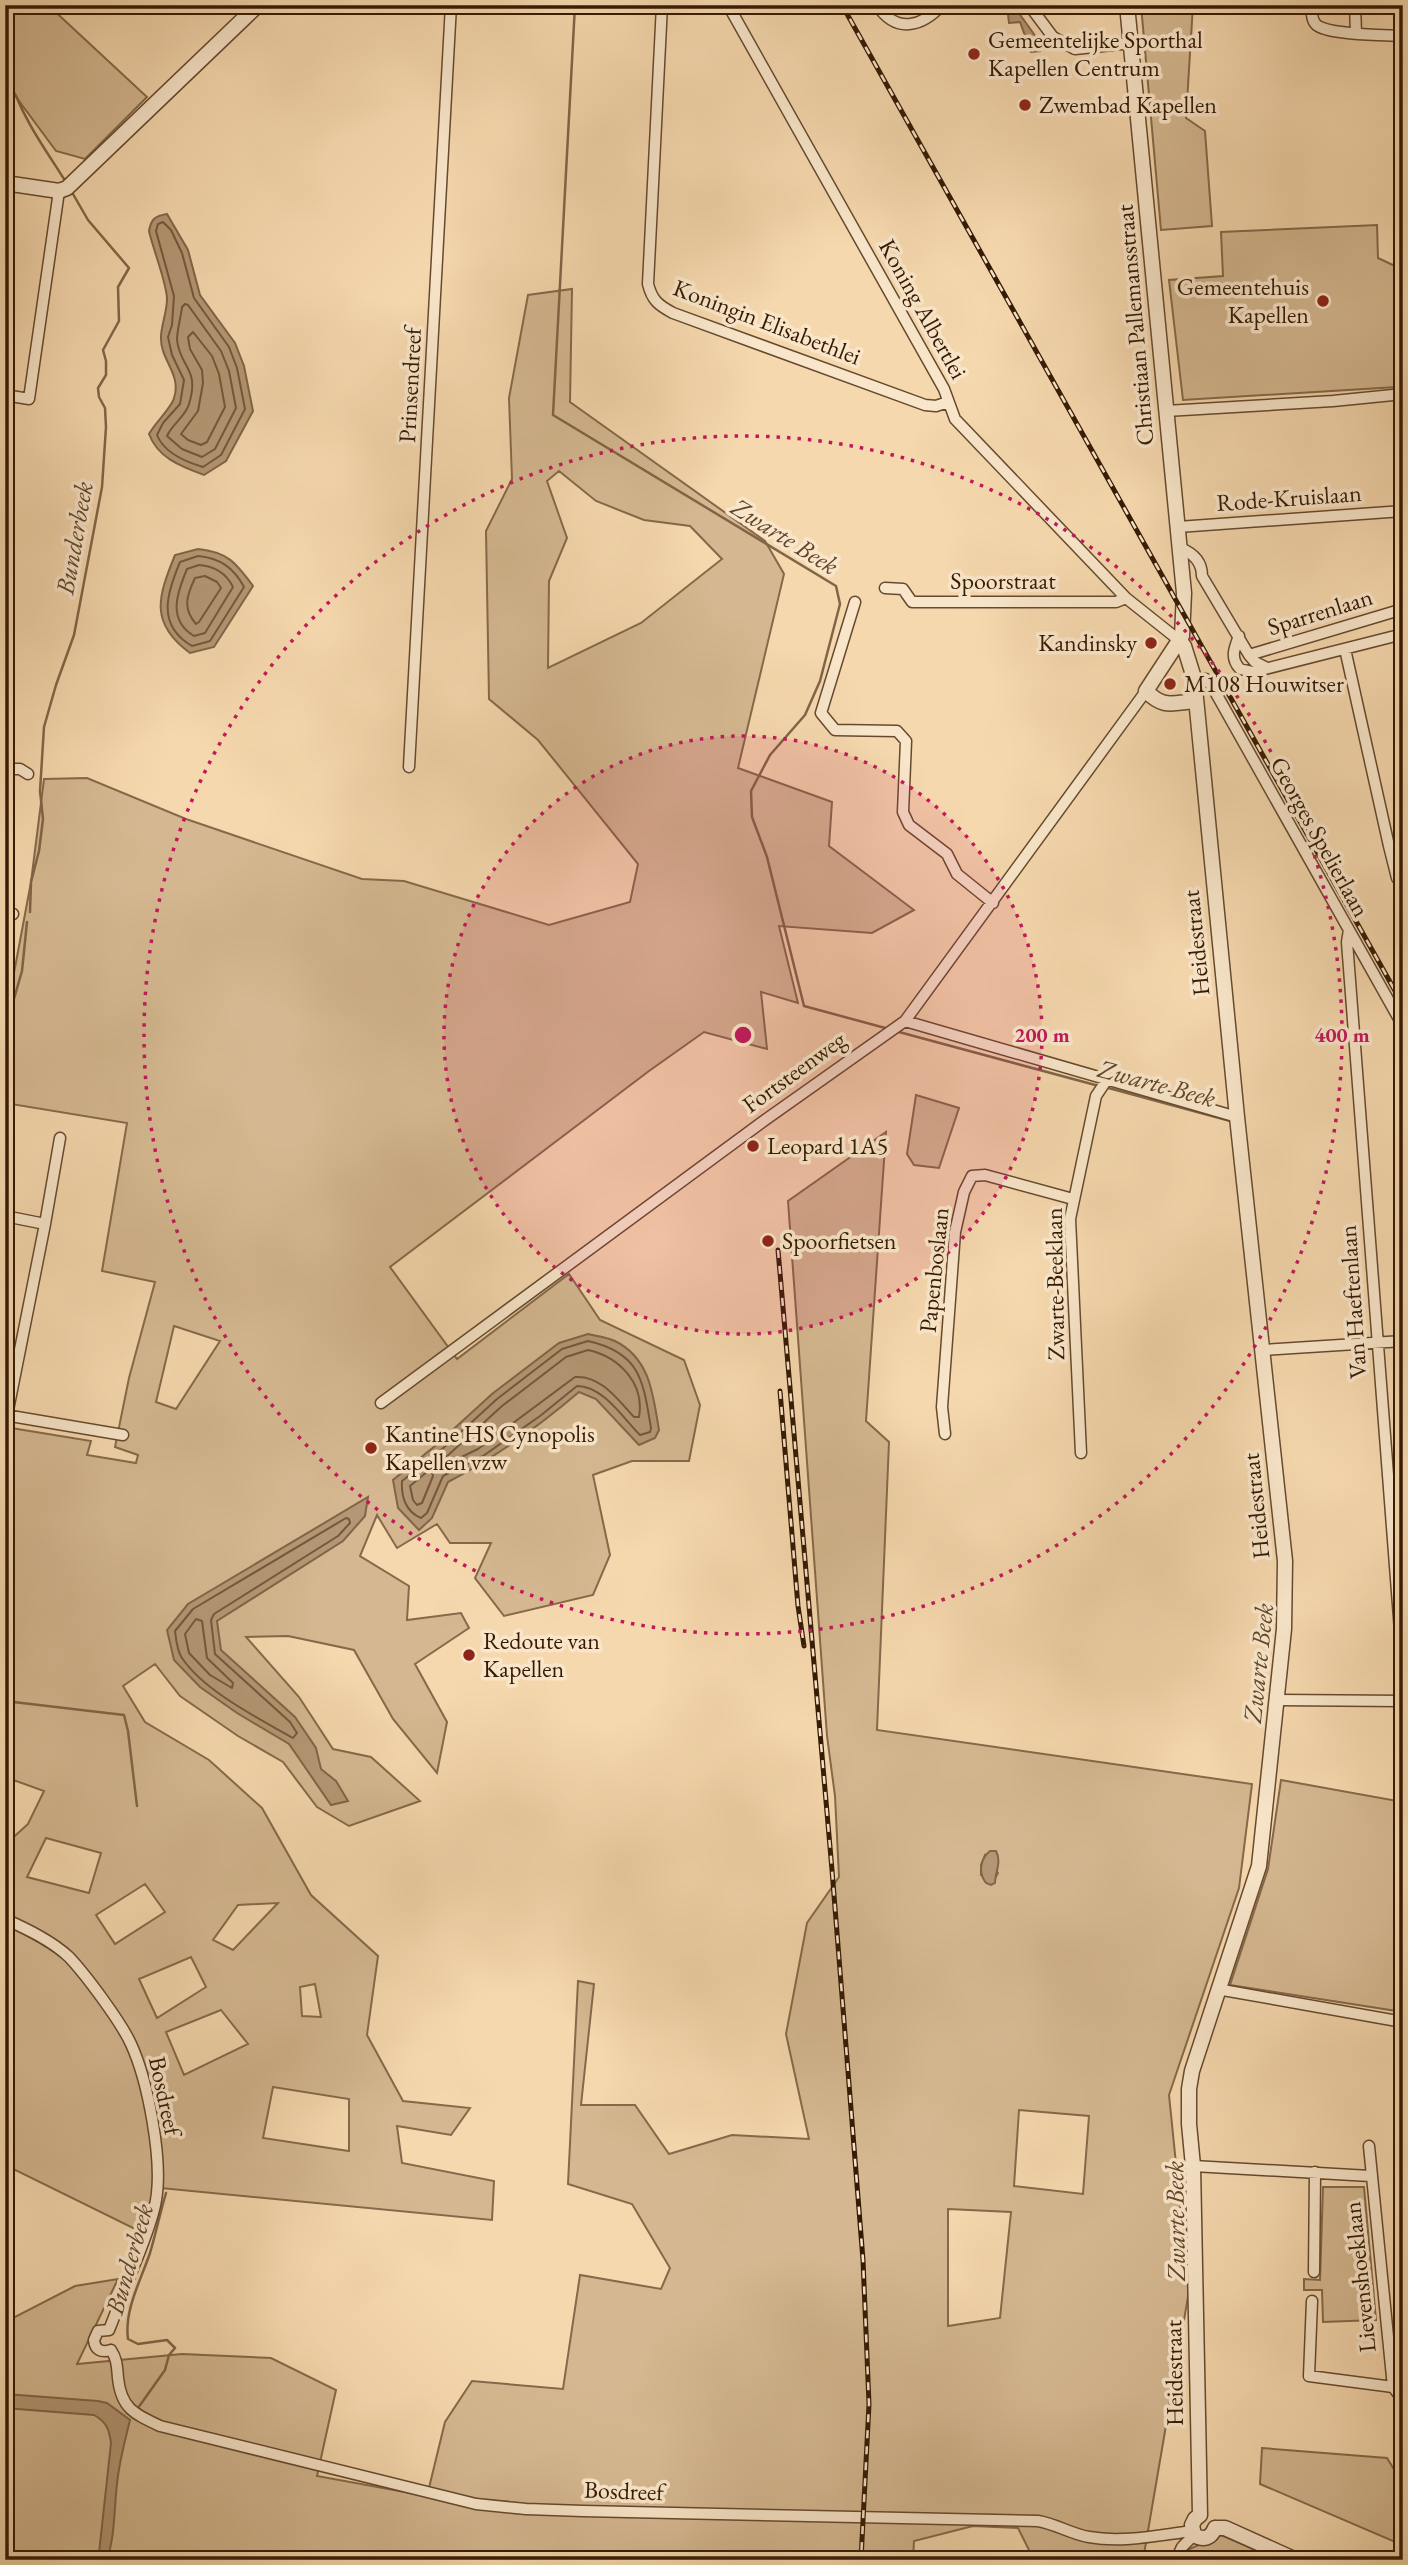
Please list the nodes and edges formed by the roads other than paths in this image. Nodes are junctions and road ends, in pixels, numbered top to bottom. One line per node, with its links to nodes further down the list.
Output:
1 (258, 5): 15 (street)
2 (451, 5): 40 (street, Prinsendreef)
3 (662, 5): 20 (street, Koningin Elisabethlei)
4 (729, 5): 20 (street, Koning Albertlei)
5 (877, 5): 6 (street)
6 (942, 5)
7 (1030, 5): 13 (street)
8 (1126, 5): 13 (street, Christiaan Pallemansstraat)
9 (1311, 5): 11 (street)
10 (1355, 5): 11 (street)
11 (1356, 33): 12 (street)
12 (1403, 36)
13 (1131, 43): 21 (street, Christiaan Pallemansstraat)
14 (5, 183): 15 (street)
15 (59, 191): 19 (street)
16 (1403, 282): 17 (street)
17 (1403, 351)
18 (1403, 394): 21 (street)
19 (5, 396)
20 (948, 402): 28 (street, Koning Albertlei)
21 (1166, 411): 23 (street, Christiaan Pallemansstraat)
22 (1403, 511): 23 (street, Rode-Kruislaan)
23 (1178, 527): 24 (street, Christiaan Pallemansstraat)
24 (1180, 548): 25 (street, Christiaan Pallemansstraat); 26 (street, Sparrenlaan)
25 (1183, 572): 26 (street); 33 (street, Christiaan Pallemansstraat)
26 (1202, 576): 32 (street, Sparrenlaan)
27 (886, 588): 28 (street, Spoorstraat)
28 (1126, 598): 33 (street, Heidestraat)
29 (855, 602): 44 (street)
30 (1403, 609): 35 (street, Sparrenlaan)
31 (1403, 634): 34 (street, Sparrenlaan)
32 (1239, 636): 35 (street, Sparrenlaan); 36 (street, Sparrenlaan)
33 (1180, 641): 37 (street, Heidestraat); 38 (street, Fortsteenweg)
34 (1345, 649): 36 (street, Sparrenlaan); 43 (street)
35 (1249, 655): 36 (street, Sparrenlaan)
36 (1265, 667)
37 (1195, 681): 39 (street, Heidestraat); 45 (street, Georges Spelierlaan)
38 (1146, 691): 39 (street); 44 (street, Fortsteenweg)
39 (1195, 701): 49 (street, Heidestraat)
40 (409, 768)
41 (5, 769): 42 (street)
42 (28, 774)
43 (1403, 877)
44 (993, 902): 46 (street, Fortsteenweg)
45 (1349, 930): 47 (street, Georges Spelierlaan); 55 (street, Van Haeftenlaan)
46 (905, 1021): 48 (street); 57 (street, Fortsteenweg)
47 (1403, 1026)
48 (1108, 1078): 49 (street); 51 (street, Zwarte-Beeklaan)
49 (1237, 1117): 56 (street, Heidestraat)
50 (60, 1138): 53 (street)
51 (1073, 1199): 59 (street, Papenboslaan); 61 (street, Zwarte-Beeklaan)
52 (5, 1216): 53 (street)
53 (45, 1224): 58 (street)
54 (1403, 1341): 55 (street)
55 (1377, 1343): 56 (street); 62 (street, Van Haeftenlaan)
56 (1263, 1350): 63 (street, Heidestraat)
57 (380, 1403)
58 (6, 1415): 60 (street)
59 (946, 1434)
60 (123, 1435)
61 (1081, 1453)
62 (1403, 1670)
63 (1278, 1700): 64 (street); 66 (street, Heidestraat)
64 (1403, 1701)
65 (5, 1919): 74 (street, Bosdreef)
66 (1217, 1989): 67 (street); 69 (street, Heidestraat)
67 (1403, 2022)
68 (1368, 2146): 71 (street, Lievenshoeklaan)
69 (1193, 2166): 70 (street); 78 (street, Heidestraat)
70 (1315, 2172): 71 (street); 72 (street)
71 (1370, 2176): 76 (street, Lievenshoeklaan)
72 (1314, 2272)
73 (1312, 2301): 76 (street)
74 (109, 2330): 75 (street, Bosdreef); 75 (street, Bosdreef)
75 (111, 2350): 80 (street, Bosdreef)
76 (1393, 2387): 77 (street)
77 (1403, 2400)
78 (1200, 2515): 79 (street); 80 (street, Heidestraat)
79 (1215, 2528): 80 (street); 82 (street)
80 (1193, 2533): 81 (street)
81 (1177, 2560)
82 (1296, 2560)

